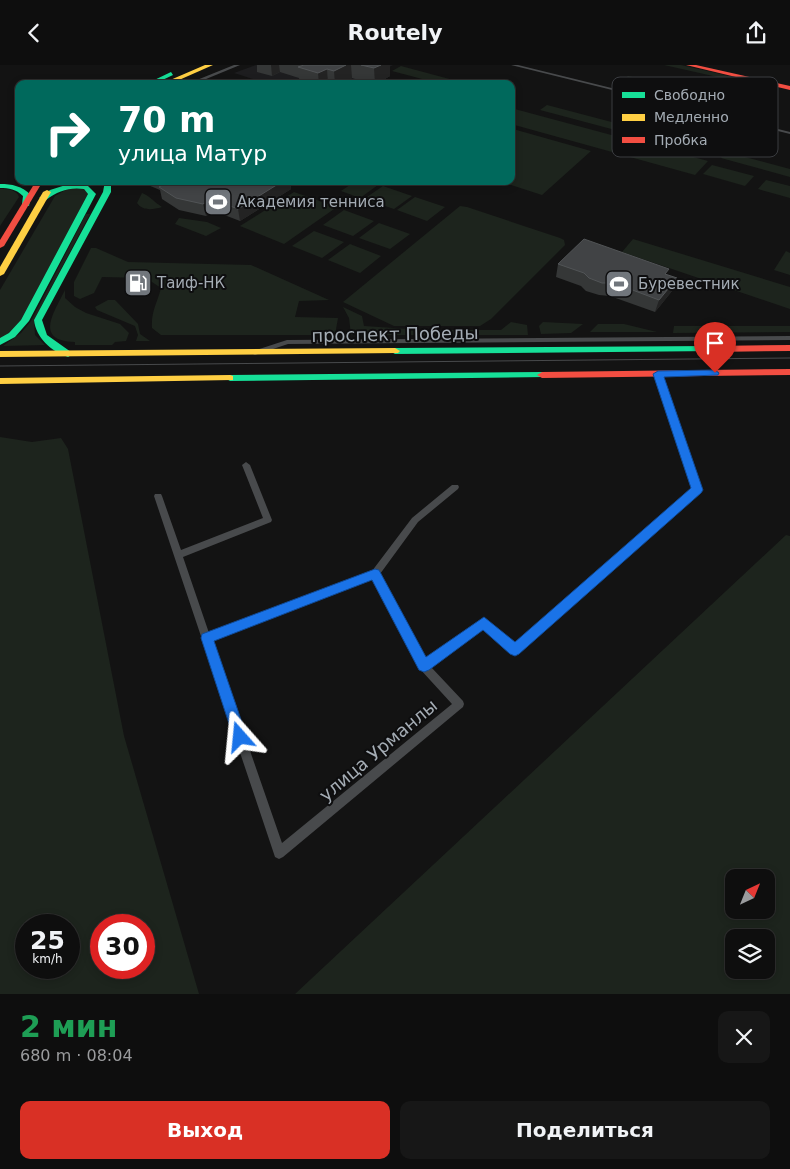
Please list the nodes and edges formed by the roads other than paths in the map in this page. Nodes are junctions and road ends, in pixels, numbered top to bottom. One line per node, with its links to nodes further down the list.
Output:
1 (195, 65): 9 (main road)
2 (210, 65): 10 (main road)
3 (238, 65): 11 (street)
4 (513, 65): 12 (street)
5 (689, 65): 7 (main road)
6 (699, 65): 7 (main road)
7 (734, 74): 8 (main road)
8 (748, 77)
9 (164, 80)
10 (166, 80)
11 (199, 80)
12 (612, 89)
13 (38, 185): 18 (main road)
14 (51, 185): 17 (main road)
15 (109, 185): 26 (main road)
16 (0, 186): 18 (main road)
17 (43, 198): 20 (main road); 22 (main road)
18 (26, 204): 19 (main road)
19 (0, 246)
20 (0, 274)
21 (790, 337): 24 (street)
22 (0, 342)
23 (790, 348): 24 (main road, проспект Победы)
24 (255, 353): 26 (main road, проспект Победы)
25 (0, 354): 26 (main road, проспект Победы)
26 (69, 354)
27 (790, 372): 28 (main road)
28 (658, 374): 29 (main road); 36 (street)
29 (0, 381)
30 (246, 465): 33 (street)
31 (455, 487): 34 (street)
32 (158, 496): 33 (street)
33 (180, 555): 35 (street)
34 (375, 574): 35 (street); 36 (street)
35 (207, 638): 36 (street, улица Урманлы)
36 (424, 666)

